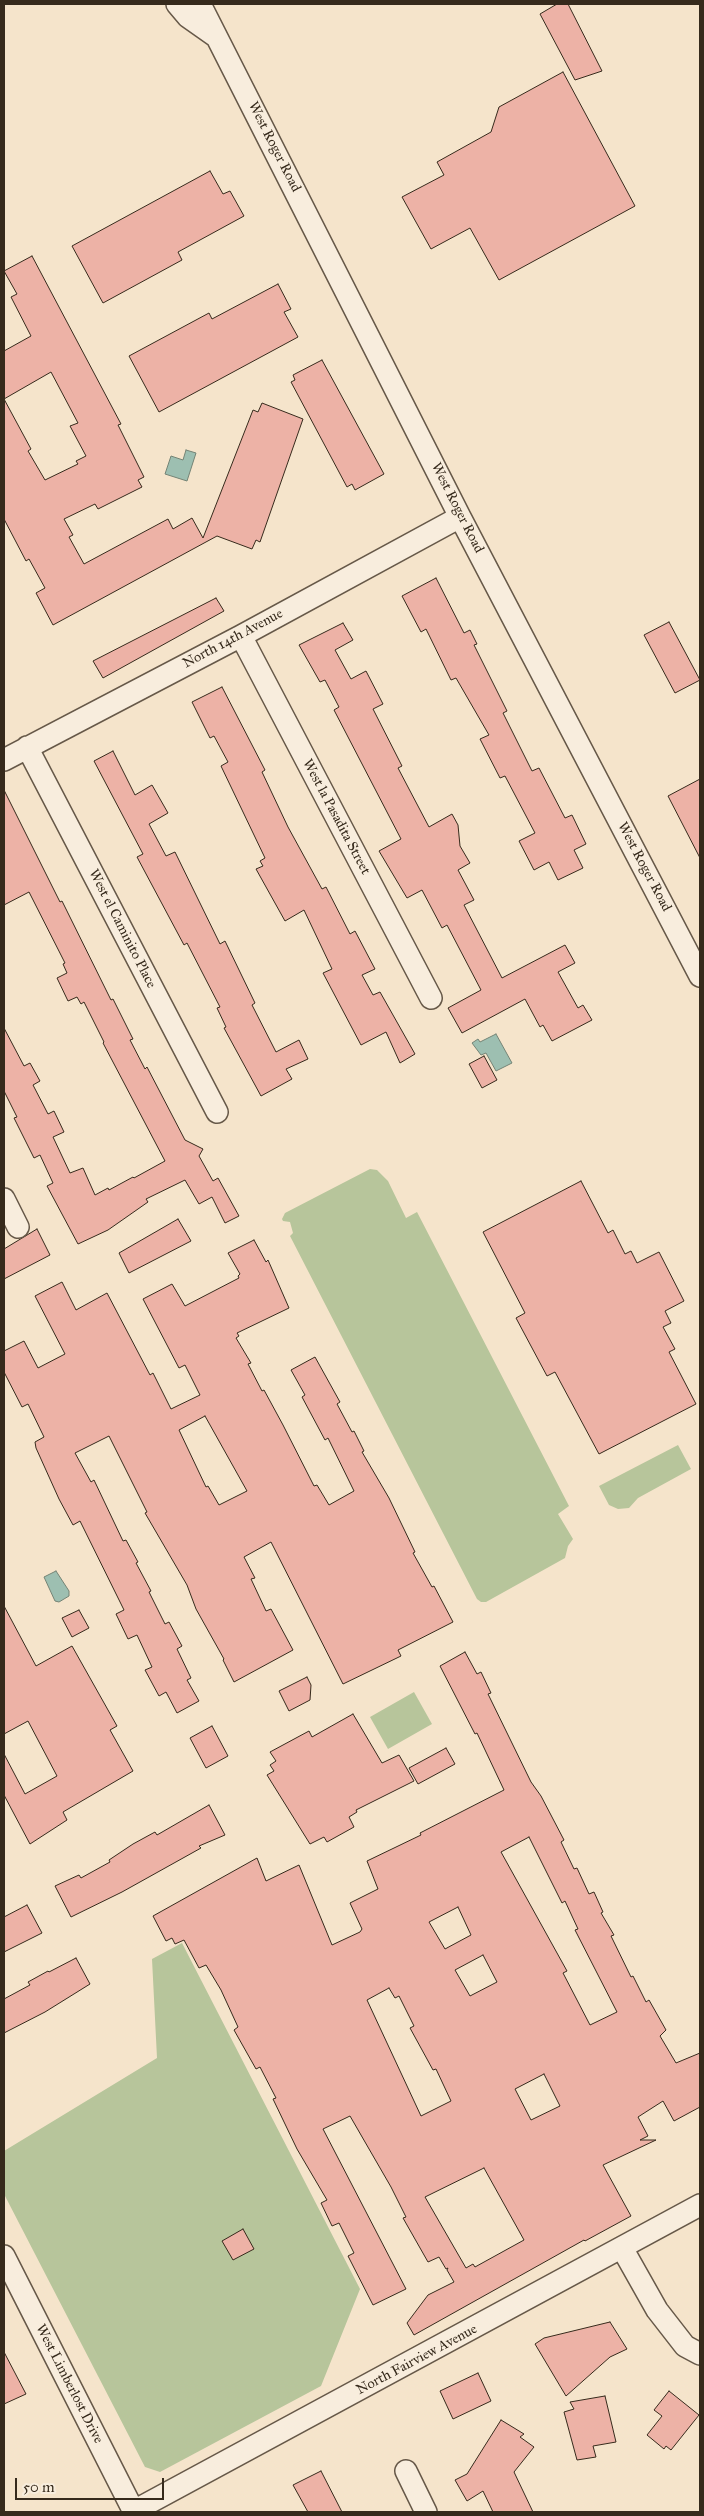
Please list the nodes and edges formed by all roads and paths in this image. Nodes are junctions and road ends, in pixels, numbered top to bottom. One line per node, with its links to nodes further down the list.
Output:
1 (178, 4): 3 (street, West Roger Road)
2 (200, 4): 3 (street, West Roger Road)
3 (218, 38): 4 (street, West Roger Road)
4 (460, 517): 5 (street, North 14th Avenue); 8 (street, West Roger Road)
5 (241, 636): 6 (street, North 14th Avenue); 9 (street, West la Pasadita Street)
6 (27, 747): 7 (street, North 14th Avenue); 10 (street, West el Caminito Place)
7 (4, 760)
8 (700, 976)
9 (431, 998)
10 (217, 1112)
11 (4, 1199): 12 (street)
12 (18, 1226)
13 (700, 2205): 14 (street, North Fairview Avenue)
14 (622, 2248): 16 (street); 18 (street, North Fairview Avenue)
15 (4, 2256): 18 (street, West Limberlost Drive)
16 (700, 2354)
17 (406, 2471): 19 (street)
18 (133, 2512)
19 (426, 2512)

